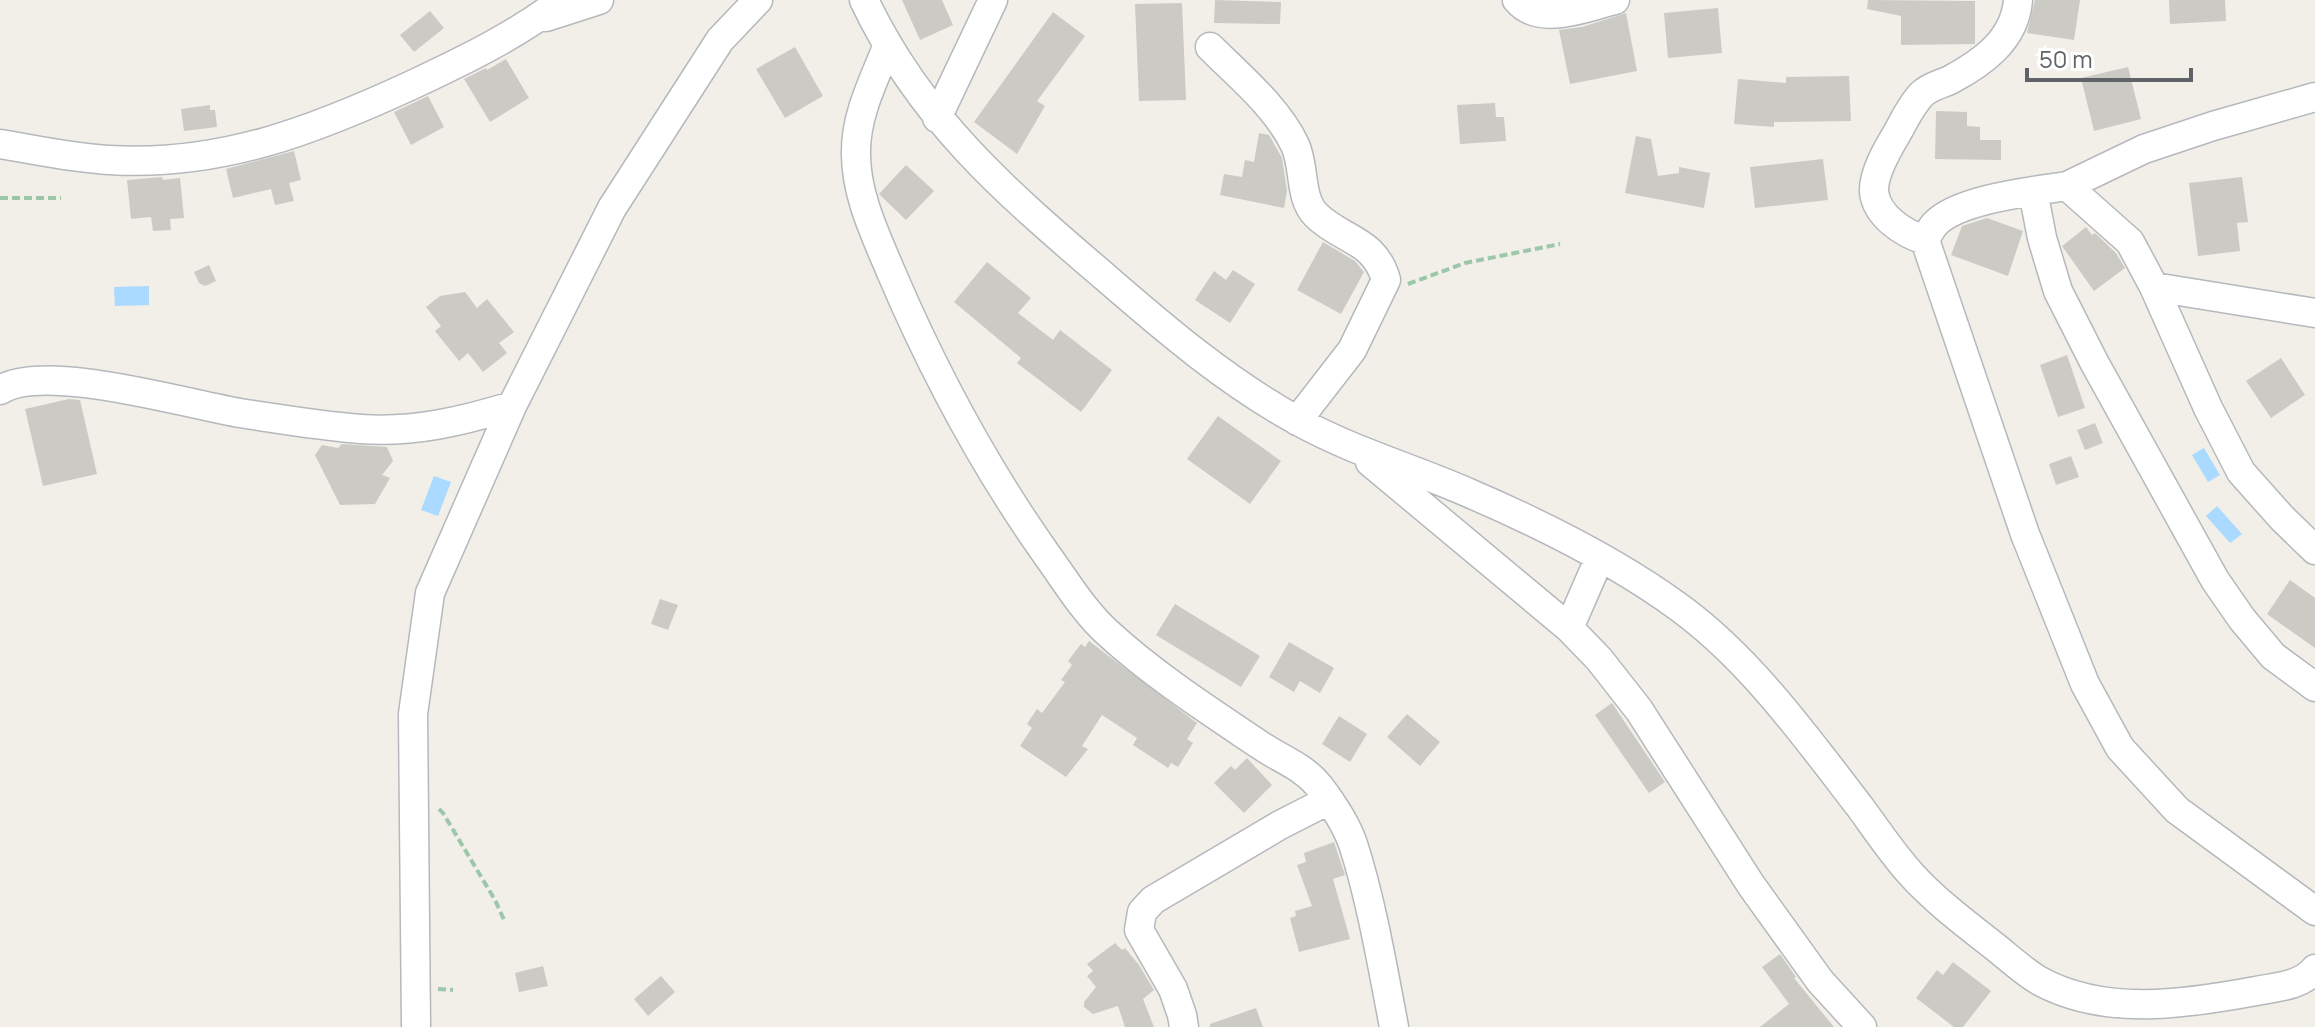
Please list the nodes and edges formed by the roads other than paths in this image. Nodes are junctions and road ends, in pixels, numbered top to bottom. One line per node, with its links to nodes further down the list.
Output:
1 (562, 0): 9 (street)
2 (599, 0): 9 (street)
3 (758, 0): 21 (street)
4 (864, 0): 10 (street)
5 (993, 0): 13 (street)
6 (1517, 0): 7 (street)
7 (1615, 0)
8 (2018, 0): 17 (street)
9 (538, 19): 14 (street)
10 (887, 47): 13 (street); 28 (street)
11 (1210, 47): 22 (street)
12 (2315, 97): 15 (street)
13 (937, 118): 22 (street)
14 (0, 144)
15 (2067, 186): 16 (street); 18 (street)
16 (2033, 191): 17 (street); 27 (street)
17 (1925, 240): 29 (street)
18 (2154, 287): 19 (street); 24 (street)
19 (2315, 313)
20 (0, 390): 21 (street)
21 (512, 406): 31 (street)
22 (1297, 421): 23 (street)
23 (1351, 447): 25 (street); 26 (street)
24 (2315, 550)
25 (1600, 557): 26 (street); 30 (street)
26 (1569, 628): 34 (street)
27 (2315, 687)
28 (1329, 800): 32 (street); 33 (street)
29 (2315, 911)
30 (2315, 969)
31 (416, 1027)
32 (1184, 1027)
33 (1394, 1027)
34 (1862, 1027)

